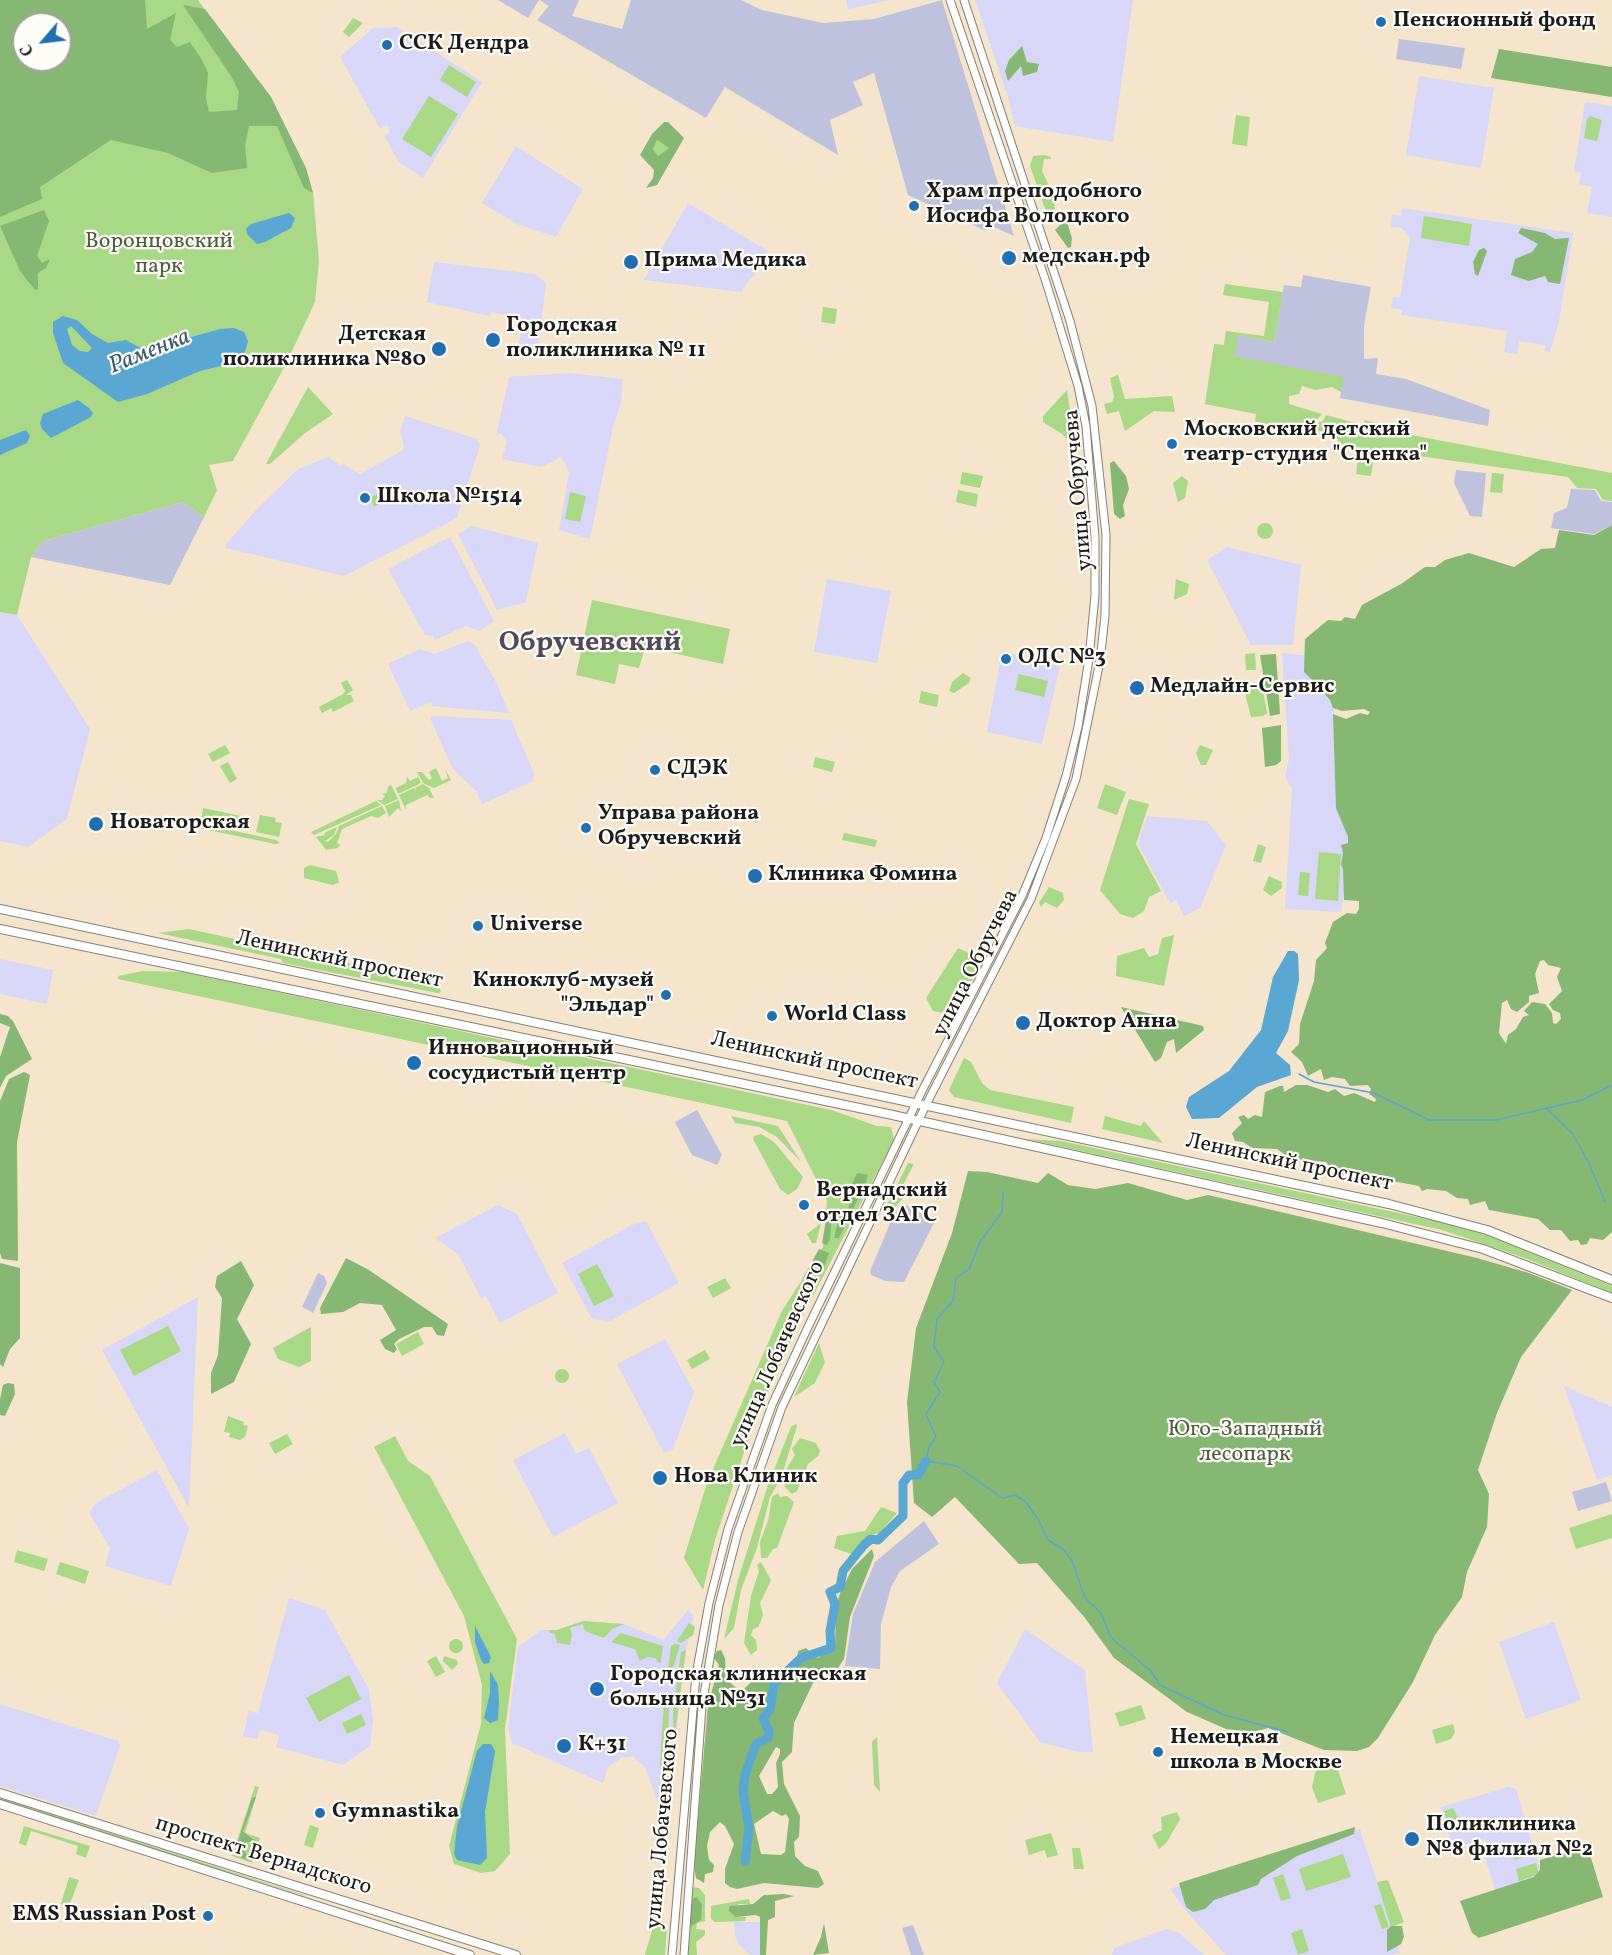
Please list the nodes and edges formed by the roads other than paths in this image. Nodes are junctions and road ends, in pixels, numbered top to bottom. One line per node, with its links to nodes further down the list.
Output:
1 (950, 0): 5 (main road, улица Обручева)
2 (964, 0): 6 (main road, улица Обручева)
3 (0, 909): 5 (main road, Ленинский проспект)
4 (0, 929): 7 (main road, Ленинский проспект)
5 (916, 1103): 6 (main road, Ленинский проспект); 7 (main road, улица Лобачевского)
6 (926, 1105): 8 (main road, улица Лобачевского); 9 (main road, Ленинский проспект)
7 (909, 1118): 8 (main road, Ленинский проспект); 15 (main road, улица Лобачевского)
8 (919, 1121): 10 (main road, Ленинский проспект); 16 (main road, улица Лобачевского)
9 (1612, 1280)
10 (1612, 1298)
11 (0, 1793): 14 (main road, проспект Вернадского)
12 (0, 1804): 13 (main road, проспект Вернадского)
13 (470, 1955)
14 (516, 1955)
15 (672, 1955)
16 (684, 1955)

